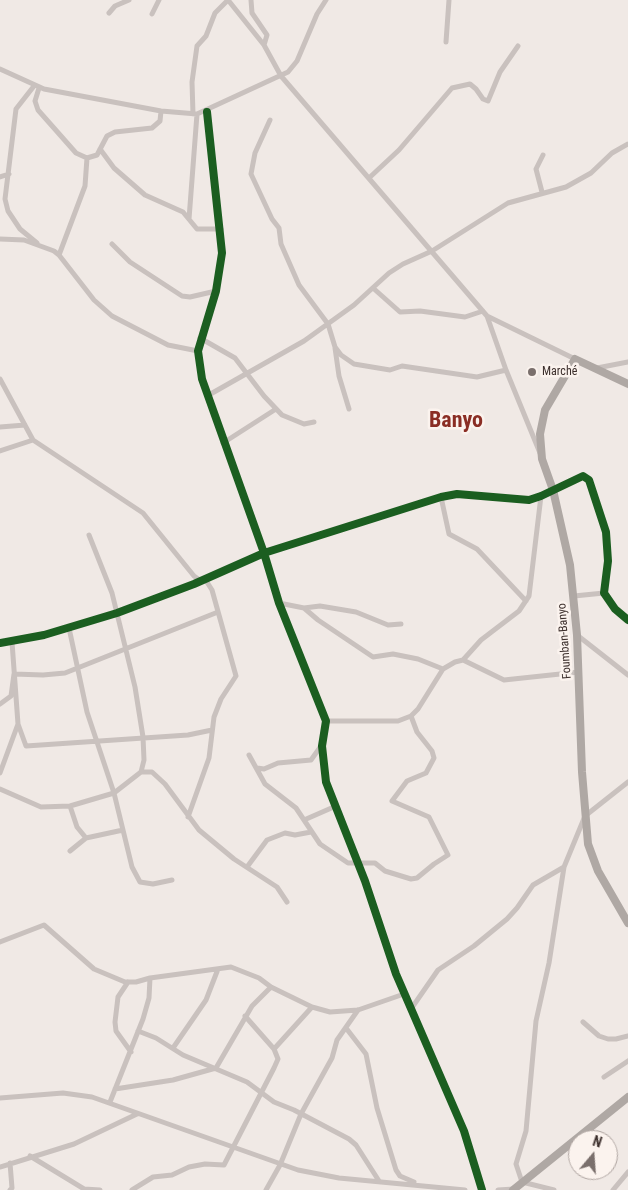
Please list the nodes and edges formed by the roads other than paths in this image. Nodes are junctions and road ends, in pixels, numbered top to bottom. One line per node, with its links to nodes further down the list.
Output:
1 (129, 0): 8 (street)
2 (159, 0): 9 (street)
3 (228, 0): 7 (street); 11 (street)
4 (250, 0): 11 (street)
5 (326, 0): 14 (street)
6 (449, 0): 10 (street)
7 (220, 2): 18 (street)
8 (109, 13)
9 (152, 14)
10 (446, 42)
11 (264, 44): 14 (street)
12 (518, 46): 26 (street)
13 (0, 69): 15 (street)
14 (281, 76): 17 (street); 26 (street)
15 (36, 87): 16 (street); 23 (street); 24 (street)
16 (161, 111): 18 (street); 21 (street)
17 (207, 112): 18 (street); 29 (street)
18 (195, 114): 28 (street)
19 (270, 120): 39 (street)
20 (628, 144): 27 (street)
21 (100, 150): 23 (street); 28 (street)
22 (543, 155): 27 (street)
23 (87, 158): 34 (street)
24 (9, 174): 25 (street); 32 (street)
25 (0, 177)
26 (369, 178): 33 (street)
27 (542, 192): 33 (street)
28 (189, 219): 29 (street)
29 (221, 229): 36 (street)
30 (0, 240): 32 (street)
31 (112, 244): 36 (street)
32 (40, 246): 34 (street)
33 (432, 250): 35 (street); 37 (street)
34 (59, 255): 42 (street)
35 (373, 288): 37 (street); 39 (street)
36 (216, 291): 40 (street)
37 (483, 311): 38 (street)
38 (487, 316): 43 (street); 46 (street)
39 (328, 324): 41 (street); 47 (street)
40 (200, 338): 42 (street); 47 (street)
41 (335, 347): 46 (street); 52 (street)
42 (198, 351): 50 (street)
43 (575, 360): 45 (highway); 59 (highway, Foumban-Banyo)
44 (628, 362): 45 (street)
45 (597, 368): 49 (highway)
46 (506, 370): 59 (street)
47 (248, 374): 50 (street); 51 (street)
48 (0, 379): 54 (street)
49 (628, 384)
50 (207, 396): 57 (street)
51 (276, 409): 53 (street); 57 (street)
52 (349, 409)
53 (314, 422)
54 (25, 425): 55 (street); 56 (street)
55 (0, 427)
56 (33, 440): 58 (street); 65 (street)
57 (223, 443): 64 (street)
58 (0, 451)
59 (542, 459): 60 (highway, Foumban-Banyo)
60 (552, 490): 61 (street); 66 (street); 67 (highway, Foumban-Banyo)
61 (541, 496): 62 (street); 68 (street)
62 (441, 497): 64 (street); 68 (street)
63 (89, 535): 72 (street)
64 (264, 553): 65 (street); 69 (street)
65 (203, 580): 71 (street); 72 (street)
66 (604, 593): 67 (street); 73 (street)
67 (574, 596): 76 (highway, Foumban-Banyo)
68 (526, 601): 80 (street)
69 (279, 603): 70 (street); 88 (street)
70 (304, 608): 74 (street); 82 (street)
71 (218, 612): 79 (street); 90 (street)
72 (117, 613): 75 (street); 79 (street)
73 (628, 620)
74 (401, 624)
75 (70, 628): 77 (street); 81 (street)
76 (577, 635): 83 (highway, Foumban-Banyo); 85 (street)
77 (12, 642): 78 (street); 84 (street)
78 (0, 643)
79 (126, 650): 81 (street); 91 (street)
80 (463, 660): 82 (street); 83 (street)
81 (79, 668): 84 (street); 92 (street)
82 (443, 670): 87 (street)
83 (579, 672): 103 (highway, Foumban-Banyo)
84 (14, 674): 86 (street); 89 (street)
85 (628, 674)
86 (0, 704)
87 (410, 716): 88 (street); 110 (street)
88 (326, 720): 93 (street)
89 (18, 724): 92 (street); 97 (street)
90 (212, 730): 91 (street); 104 (street)
91 (143, 737): 92 (street); 96 (street)
92 (96, 740): 100 (street)
93 (322, 746): 95 (street); 102 (street)
94 (249, 755): 95 (street)
95 (257, 768): 105 (street)
96 (141, 772): 100 (street); 104 (street)
97 (0, 773)
98 (628, 782): 103 (street)
99 (0, 789): 101 (street)
100 (114, 793): 101 (street); 106 (street)
101 (70, 806): 108 (street)
102 (336, 806): 105 (street); 110 (street)
103 (586, 816): 112 (street); 115 (highway, Foumban-Banyo)
104 (188, 817): 111 (street)
105 (304, 820): 107 (street)
106 (123, 830): 108 (street); 113 (street)
107 (311, 832): 110 (street); 111 (street)
108 (86, 838): 109 (street)
109 (70, 851)
110 (358, 864): 121 (street)
111 (247, 867): 114 (street)
112 (564, 867): 123 (street); 150 (street)
113 (172, 880)
114 (287, 902)
115 (628, 923)
116 (0, 942): 119 (street)
117 (218, 968): 118 (street); 120 (street); 130 (street)
118 (150, 978): 119 (street); 128 (street)
119 (128, 982): 132 (street)
120 (271, 987): 122 (street); 125 (street)
121 (404, 994): 123 (street); 124 (street)
122 (312, 1007): 124 (street); 131 (street)
123 (411, 1008): 159 (street)
124 (358, 1010): 127 (street)
125 (245, 1016): 131 (street); 134 (street)
126 (583, 1022): 129 (street)
127 (346, 1028): 142 (street); 151 (street)
128 (138, 1031): 130 (street); 132 (street)
129 (628, 1036)
130 (173, 1048): 134 (street)
131 (274, 1049): 137 (street)
132 (131, 1052): 136 (street)
133 (628, 1062): 135 (street)
134 (216, 1068): 136 (street); 137 (street)
135 (604, 1077)
136 (115, 1089): 140 (street)
137 (262, 1094): 142 (street); 143 (street)
138 (628, 1097): 150 (highway)
139 (0, 1098): 140 (street)
140 (110, 1102): 141 (street)
141 (137, 1114): 143 (street); 144 (street)
142 (301, 1114): 146 (street); 149 (street)
143 (234, 1148): 146 (street); 156 (street)
144 (30, 1156): 145 (street); 152 (street)
145 (10, 1163): 147 (street); 154 (street)
146 (280, 1165): 149 (street); 157 (street)
147 (0, 1167)
148 (628, 1172): 162 (street)
149 (380, 1181): 151 (street)
150 (522, 1182): 153 (highway); 161 (street)
151 (419, 1184): 158 (street)
152 (84, 1189): 155 (street)
153 (514, 1189): 160 (street)
154 (10, 1190)
155 (100, 1190)
156 (132, 1190)
157 (266, 1190)
158 (465, 1190)
159 (482, 1190)
160 (498, 1190)
161 (554, 1190)
162 (613, 1190)

